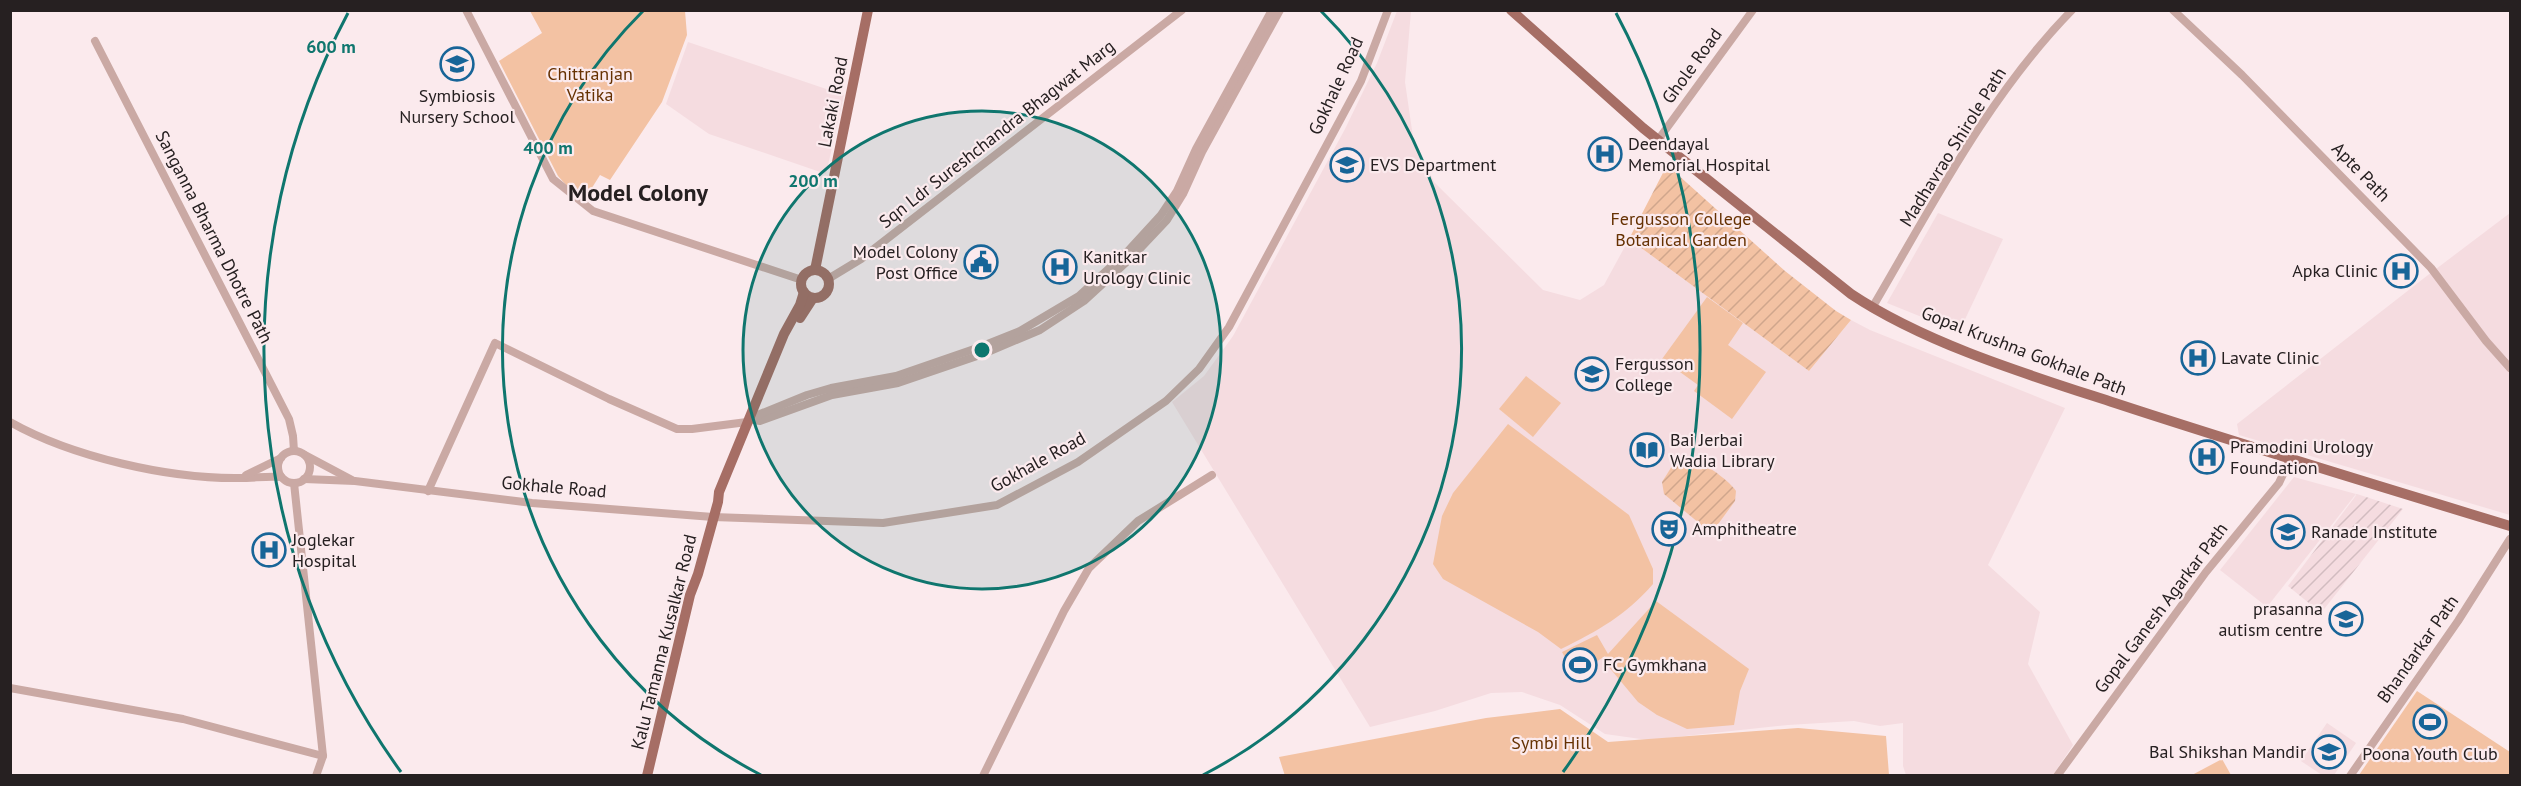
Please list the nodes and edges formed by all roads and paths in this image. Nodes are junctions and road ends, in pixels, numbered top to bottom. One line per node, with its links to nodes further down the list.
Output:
1 (466, 10): 16 (street)
2 (868, 10): 13 (main road, Lakaki Road)
3 (1182, 10): 15 (street, Sqn Ldr Sureshchandra Bhagwat Marg)
4 (1272, 10): 14 (street)
5 (1280, 10): 14 (street)
6 (1388, 10): 33 (street, Gokhale Road)
7 (1511, 10): 12 (main road, Gopal Krushna Gokhale Path)
8 (1753, 10): 12 (street, Ghole Road)
9 (2072, 10): 18 (street, Madhavrao Shirole Path)
10 (2173, 10): 19 (street, Apte Path)
11 (95, 41): 22 (street, Sanganna Bharma Dhotre Path)
12 (1659, 140): 18 (main road, Gopal Krushna Gokhale Path)
13 (815, 270): 15 (main road); 16 (main road)
14 (1112, 270): 20 (street)
15 (828, 279): 17 (main road)
16 (802, 280): 17 (main road)
17 (808, 295): 20 (main road)
18 (1872, 308): 25 (main road, Gopal Krushna Gokhale Path)
19 (2511, 368)
20 (750, 421): 32 (street); 33 (main road)
21 (10, 422): 28 (street)
22 (294, 452): 23 (street); 24 (street)
23 (304, 455): 29 (street); 30 (street)
24 (281, 458): 27 (street); 28 (street)
25 (2290, 459): 34 (main road, Gopal Krushna Gokhale Path); 41 (street, Gopal Ganesh Agarkar Path)
26 (1212, 475): 40 (street)
27 (281, 477): 28 (street); 31 (street)
28 (240, 478)
29 (304, 479): 30 (street, Gokhale Road); 31 (street)
30 (355, 481): 32 (street, Gokhale Road)
31 (294, 483): 37 (street)
32 (428, 490): 33 (street, Gokhale Road)
33 (713, 516): 39 (main road, Kalu Tamanna Kusalkar Road)
34 (2511, 526)
35 (2511, 539): 42 (street, Bhandarkar Path)
36 (10, 688): 37 (street)
37 (323, 756): 38 (street)
38 (316, 776)
39 (647, 776)
40 (983, 776)
41 (2057, 776)
42 (2350, 776)

